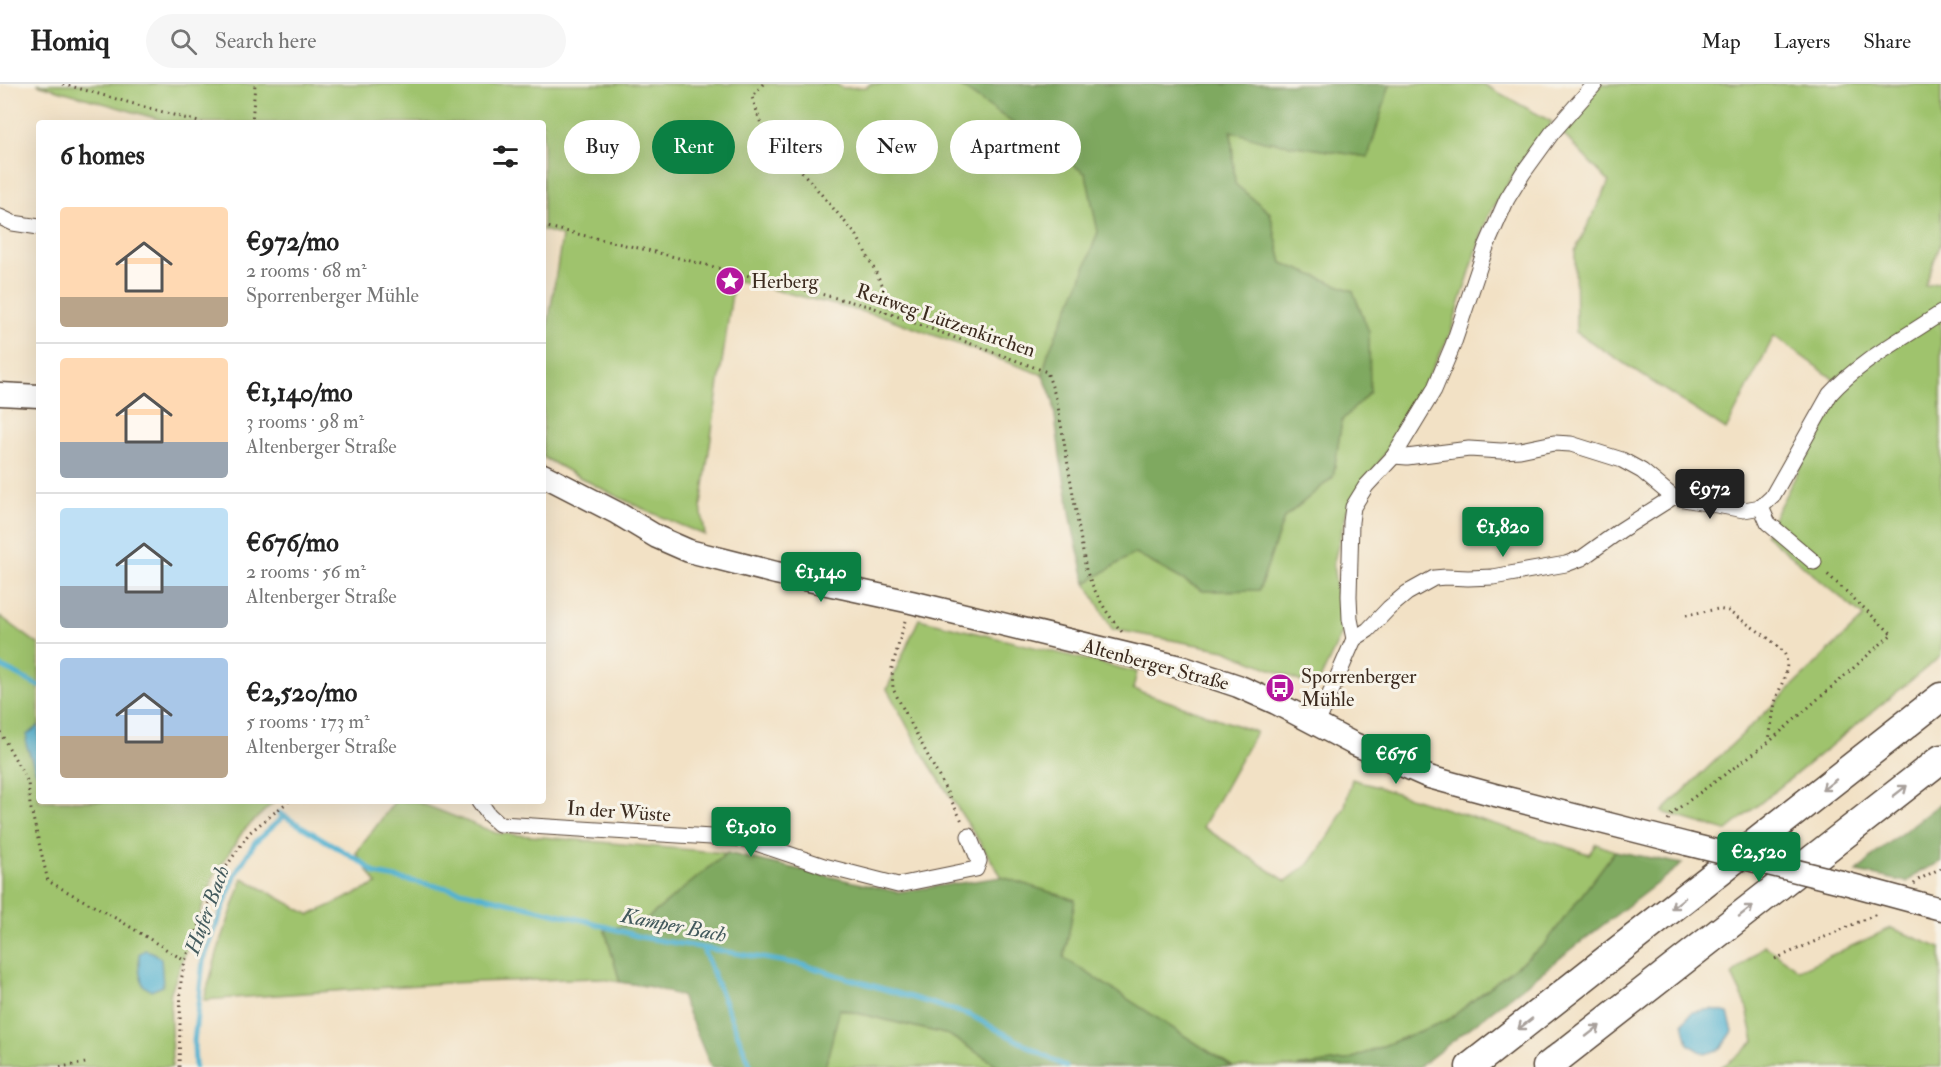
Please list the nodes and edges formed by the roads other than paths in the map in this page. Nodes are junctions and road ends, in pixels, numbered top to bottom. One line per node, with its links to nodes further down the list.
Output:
1 (1595, 84): 7 (street)
2 (0, 217): 3 (street)
3 (36, 227)
4 (1941, 313): 10 (street)
5 (0, 394): 6 (main road)
6 (36, 396)
7 (1394, 456): 9 (street); 12 (street)
8 (546, 477): 14 (main road, Altenberger Straße)
9 (1673, 497): 10 (street); 12 (street)
10 (1761, 507): 11 (street)
11 (1814, 562)
12 (1353, 639): 14 (street)
13 (1941, 697): 19 (highway, one-way to 19)
14 (1317, 724): 18 (main road, Altenberger Straße, bridge)
15 (1941, 759): 20 (highway, one-way to 15)
16 (481, 804): 17 (street, In der Wüste)
17 (969, 836)
18 (1941, 909)
19 (1470, 1067)
20 (1547, 1067)

